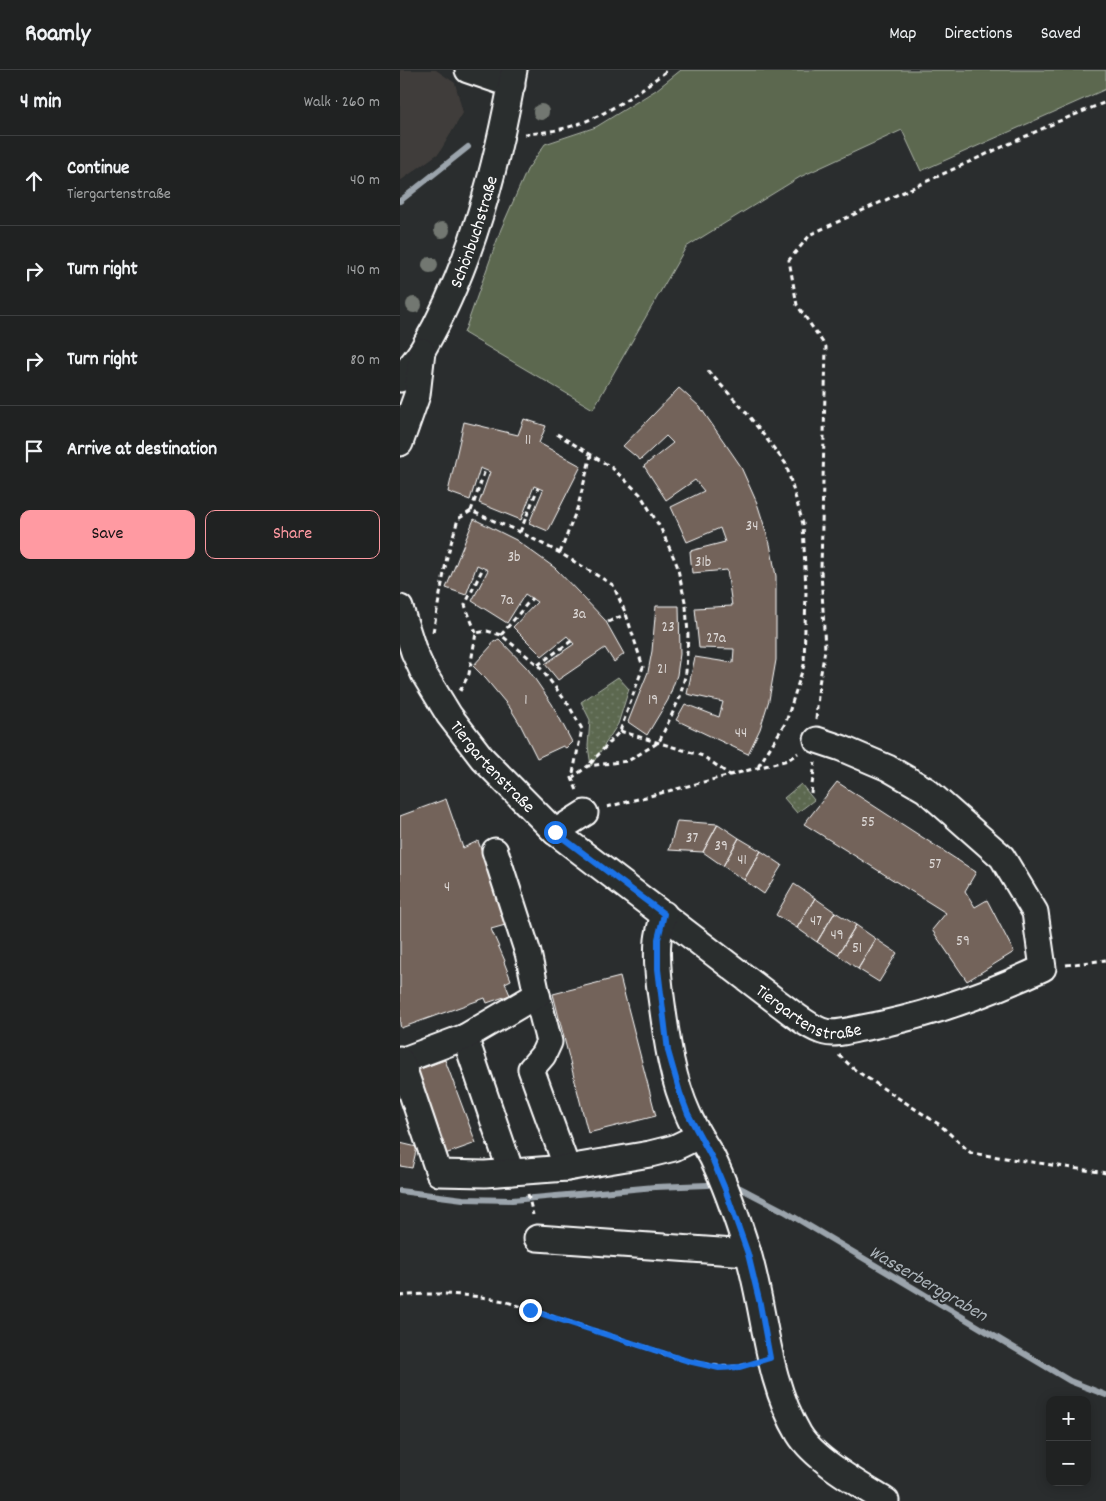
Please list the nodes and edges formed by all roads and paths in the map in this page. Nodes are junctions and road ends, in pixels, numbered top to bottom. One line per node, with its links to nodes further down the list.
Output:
1 (468, 70): 3 (street)
2 (668, 70): 5 (path)
3 (513, 78): 5 (street, Schönbuchstraße)
4 (1106, 102): 29 (path)
5 (501, 134): 6 (street, Schönbuchstraße)
6 (422, 351): 8 (street, Schönbuchstraße); 10 (street)
7 (708, 371): 32 (path)
8 (400, 379)
9 (557, 434): 11 (path)
10 (400, 443)
11 (591, 455): 16 (path); 30 (path)
12 (485, 470): 14 (path)
13 (538, 488): 15 (path)
14 (471, 511): 15 (path); 23 (path)
15 (520, 532): 16 (path)
16 (560, 553): 20 (path)
17 (483, 568): 22 (path)
18 (532, 598): 24 (path)
19 (400, 608): 38 (street, Tiergartenstraße)
20 (626, 614): 21 (path); 28 (path)
21 (608, 622)
22 (476, 633): 24 (path); 27 (path)
23 (432, 635)
24 (501, 635): 26 (path)
25 (574, 639): 26 (path)
26 (538, 665): 34 (path)
27 (469, 674)
28 (620, 731): 30 (path); 31 (path)
29 (817, 740): 32 (path); 35 (path); 42 (street)
30 (659, 742): 31 (path); 33 (path)
31 (588, 766): 34 (path)
32 (758, 768): 33 (path)
33 (731, 775): 36 (path)
34 (572, 778): 37 (path)
35 (812, 793)
36 (627, 802)
37 (585, 813): 38 (street)
38 (555, 832): 40 (street, Tiergartenstraße)
39 (495, 851): 43 (street)
40 (664, 914): 44 (street, Tiergartenstraße); 47 (street)
41 (1106, 960): 42 (path)
42 (1043, 968): 44 (street, Tiergartenstraße)
43 (537, 995): 45 (street); 48 (street)
44 (825, 1032): 49 (path)
45 (465, 1037): 46 (street); 50 (street)
46 (400, 1060): 50 (street)
47 (699, 1136): 48 (street); 52 (street)
48 (567, 1168): 50 (street)
49 (1106, 1173)
50 (519, 1180): 51 (path)
51 (535, 1227): 52 (street)
52 (748, 1254): 54 (street)
53 (400, 1296): 54 (path)
54 (770, 1358): 55 (street)
55 (886, 1501)

